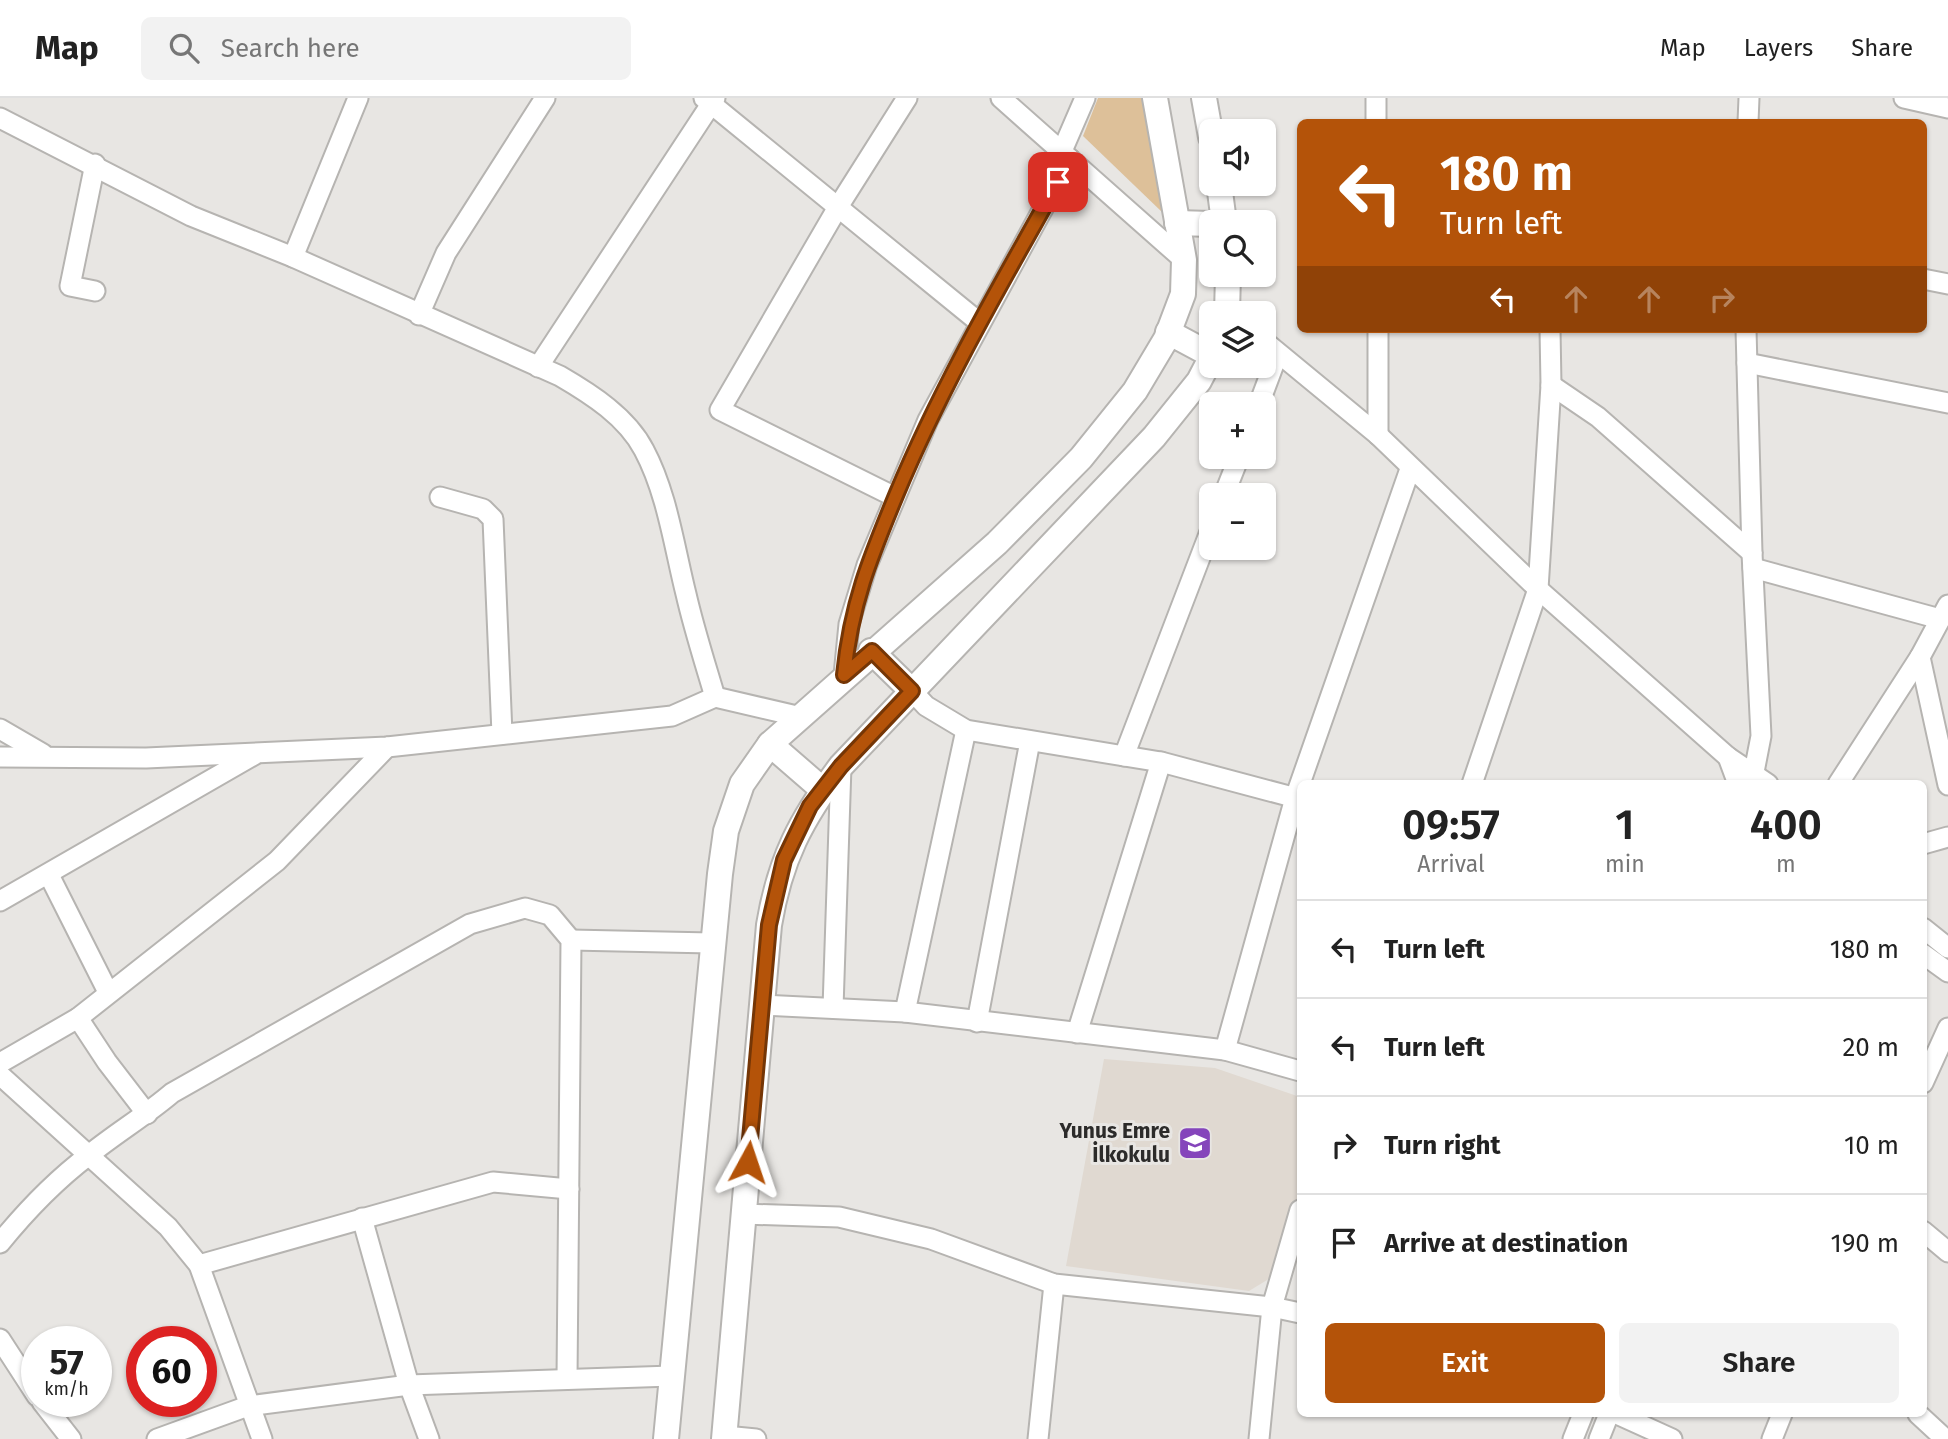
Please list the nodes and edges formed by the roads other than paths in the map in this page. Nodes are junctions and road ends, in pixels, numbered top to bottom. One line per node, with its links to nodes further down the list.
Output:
1 (358, 98): 22 (street)
2 (545, 98): 27 (street)
3 (907, 98): 19 (street)
4 (1001, 98): 17 (street)
5 (1085, 98): 17 (street)
6 (1155, 98): 20 (main road)
7 (1204, 98): 14 (main road)
8 (1376, 98): 15 (street)
9 (1749, 98): 16 (street)
10 (1904, 98): 12 (street)
11 (710, 100): 19 (street); 36 (street)
12 (1948, 108)
13 (0, 118): 18 (street)
14 (1208, 119)
15 (1376, 119)
16 (1748, 119)
17 (1066, 155): 23 (street); 28 (street)
18 (95, 164): 22 (street); 26 (street)
19 (838, 207): 28 (street); 43 (street)
20 (1177, 223): 21 (main road); 23 (main road)
21 (1199, 223)
22 (293, 257): 27 (street)
23 (1184, 260): 29 (main road)
24 (1927, 280): 25 (street)
25 (1948, 284)
26 (95, 291)
27 (419, 315): 36 (street)
28 (980, 323): 43 (street)
29 (1168, 332): 33 (main road); 48 (main road)
30 (1378, 333): 40 (street)
31 (1550, 333): 38 (street)
32 (1746, 333): 35 (street)
33 (1199, 349)
34 (1276, 354): 40 (street)
35 (1747, 363): 39 (street); 45 (street)
36 (538, 367): 52 (street)
37 (1200, 378): 51 (main road)
38 (1551, 384): 45 (street); 46 (street)
39 (1948, 402)
40 (1378, 435): 41 (street)
41 (1410, 469): 46 (street); 67 (street)
42 (440, 497): 57 (street)
43 (895, 497): 50 (street)
44 (1199, 560): 63 (street)
45 (1752, 561): 47 (street); 69 (street)
46 (1538, 589): 68 (street); 69 (street)
47 (1944, 612): 49 (street)
48 (872, 651): 50 (main road); 51 (main road)
49 (1920, 657): 56 (street); 70 (street)
50 (844, 675): 53 (main road)
51 (912, 691): 55 (street); 66 (main road)
52 (715, 697): 53 (street); 57 (street)
53 (801, 717): 59 (main road)
54 (0, 729): 62 (street)
55 (966, 730): 58 (street); 88 (street)
56 (1941, 730): 71 (street)
57 (502, 734): 60 (street)
58 (1030, 741): 63 (street); 90 (street)
59 (770, 744): 72 (main road); 81 (main road)
60 (387, 747): 61 (street); 85 (street)
61 (259, 752): 62 (street); 77 (street)
62 (47, 756): 64 (street)
63 (1124, 756): 65 (street)
64 (0, 757)
65 (1161, 762): 73 (street); 92 (street)
66 (841, 766): 72 (main road); 87 (street)
67 (1304, 780)
68 (1473, 780)
69 (1754, 780)
70 (1841, 780)
71 (1948, 785)
72 (823, 790): 86 (main road)
73 (1297, 799)
74 (1297, 802): 93 (street)
75 (1948, 837): 76 (street)
76 (1927, 843)
77 (50, 875): 78 (street); 85 (street)
78 (0, 901)
79 (1927, 931): 82 (street)
80 (570, 940): 81 (street); 98 (street); 100 (street)
81 (711, 943): 113 (main road)
82 (1948, 948)
83 (1927, 957): 84 (street)
84 (1948, 972)
85 (108, 992): 89 (street)
86 (761, 1005): 87 (street); 101 (main road)
87 (833, 1008): 88 (street)
88 (905, 1012): 90 (street)
89 (78, 1018): 94 (street); 98 (street)
90 (977, 1022): 92 (street)
91 (1948, 1028): 96 (street)
92 (1077, 1033): 93 (street)
93 (1225, 1050): 95 (street)
94 (0, 1063)
95 (1297, 1070)
96 (1927, 1074)
97 (0, 1075): 99 (street)
98 (147, 1114): 99 (street)
99 (88, 1155): 104 (street); 107 (street)
100 (569, 1189): 102 (street); 114 (street)
101 (743, 1214): 108 (street); 123 (main road)
102 (362, 1218): 107 (street); 115 (street)
103 (1297, 1220): 109 (street)
104 (4, 1233)
105 (1927, 1234): 106 (street)
106 (1948, 1252)
107 (199, 1265): 116 (street)
108 (1054, 1284): 109 (street); 130 (street)
109 (1272, 1307): 110 (street); 131 (street)
110 (1297, 1312)
111 (0, 1339): 112 (street)
112 (21, 1371)
113 (673, 1376): 114 (street); 128 (main road)
114 (567, 1379): 115 (street)
115 (410, 1385): 116 (street); 127 (street)
116 (248, 1406): 125 (street); 126 (street)
117 (54, 1417): 124 (street)
118 (1582, 1417): 132 (street)
119 (1608, 1417): 133 (street)
120 (1624, 1417): 134 (street)
121 (1782, 1417): 135 (street)
122 (1921, 1417): 136 (street)
123 (725, 1438): 129 (street)
124 (71, 1439)
125 (157, 1439)
126 (262, 1439)
127 (429, 1439)
128 (666, 1439)
129 (757, 1439)
130 (1038, 1439)
131 (1259, 1439)
132 (1573, 1439)
133 (1599, 1439)
134 (1672, 1439)
135 (1772, 1439)
136 (1945, 1439)

